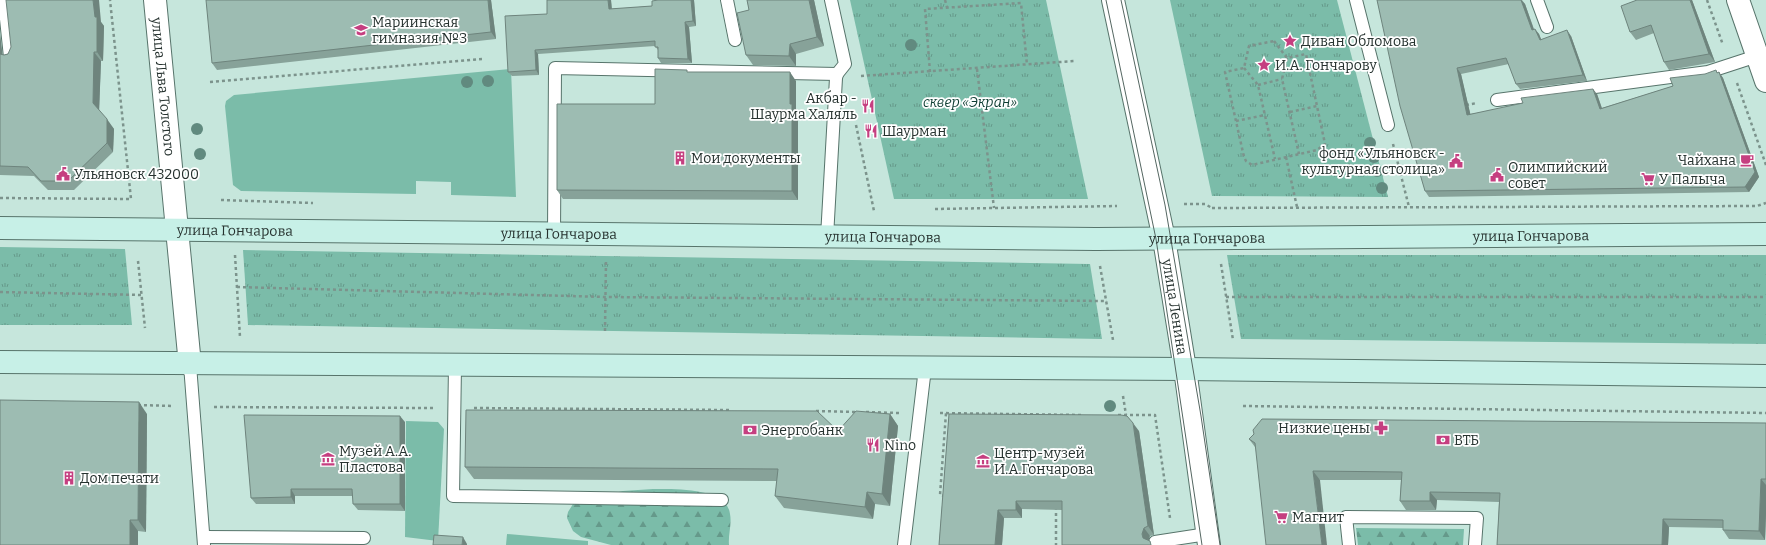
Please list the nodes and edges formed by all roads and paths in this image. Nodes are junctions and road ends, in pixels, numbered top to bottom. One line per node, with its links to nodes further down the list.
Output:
1 (4, 0): 15 (lane)
2 (110, 0): 39 (path)
3 (155, 0): 51 (street, улица Льва Толстого)
4 (726, 0): 13 (lane)
5 (831, 0): 23 (lane)
6 (945, 0): 11 (path)
7 (1113, 0): 55 (street, улица Ленина)
8 (1356, 0): 35 (lane)
9 (1537, 0): 12 (lane)
10 (1738, 0): 14 (street)
11 (947, 8): 19 (path); 22 (path)
12 (1547, 27)
13 (735, 40)
14 (1757, 56): 25 (street); 28 (lane)
15 (10, 57)
16 (1287, 58): 20 (path); 24 (path); 29 (path)
17 (482, 59): 26 (path)
18 (1074, 61): 19 (path)
19 (1027, 65): 21 (path)
20 (1244, 68): 27 (path); 33 (path)
21 (978, 69): 22 (path); 47 (path)
22 (930, 72): 23 (path)
23 (837, 76): 52 (lane); 54 (lane)
24 (1282, 79): 27 (path); 31 (path)
25 (1766, 81)
26 (210, 82)
27 (1258, 85): 32 (path)
28 (1497, 100): 30 (path)
29 (1317, 106): 31 (path); 36 (path)
30 (1462, 106)
31 (1290, 112): 36 (path)
32 (1265, 115): 33 (path); 38 (path)
33 (1236, 121): 38 (path)
34 (855, 122): 49 (path)
35 (1388, 125): 46 (path)
36 (1299, 154): 37 (path)
37 (1286, 157): 38 (path); 45 (path)
38 (1274, 159)
39 (0, 198)
40 (1766, 203): 46 (path)
41 (1184, 204): 42 (path)
42 (1205, 204)
43 (1117, 206): 44 (path)
44 (1091, 207)
45 (1297, 207): 46 (path); 48 (path)
46 (1409, 207)
47 (994, 208)
48 (1212, 208)
49 (874, 211)
50 (0, 228): 51 (main road, улица Гончарова)
51 (177, 231): 52 (main road, улица Гончарова); 74 (street, улица Льва Толстого)
52 (554, 234): 54 (main road, улица Гончарова)
53 (1766, 234): 55 (main road, улица Гончарова)
54 (827, 236): 55 (main road, улица Гончарова)
55 (1164, 239): 77 (street, улица Ленина)
56 (235, 249): 61 (path)
57 (606, 256): 64 (path)
58 (138, 261): 63 (path)
59 (1221, 262): 65 (path)
60 (1100, 264): 67 (path)
61 (237, 287): 64 (path); 70 (path)
62 (0, 292): 63 (path)
63 (141, 295): 68 (path)
64 (606, 297): 67 (path); 69 (path)
65 (1226, 297): 66 (path); 72 (path)
66 (1766, 298)
67 (1107, 301): 71 (path)
68 (145, 328)
69 (605, 331)
70 (240, 337)
71 (1113, 340)
72 (1233, 340)
73 (0, 362): 74 (main road)
74 (190, 365): 75 (main road); 93 (lane)
75 (455, 366): 76 (main road); 87 (lane)
76 (925, 368): 77 (main road); 81 (lane)
77 (1185, 369): 78 (main road); 92 (street, улица Ленина)
78 (1766, 376)
79 (1123, 396): 86 (path)
80 (1243, 406): 83 (path)
81 (920, 413): 82 (path); 95 (lane)
82 (946, 413): 84 (path); 88 (path)
83 (1766, 413)
84 (1087, 415)
85 (1110, 415): 86 (path)
86 (1126, 415): 91 (path)
87 (722, 500)
88 (944, 503)
89 (1056, 503): 96 (path)
90 (364, 538): 93 (lane)
91 (1173, 539): 92 (lane); 94 (lane)
92 (1208, 540)
93 (204, 541)
94 (1155, 542)
95 (904, 545)
96 (1056, 545)
97 (1349, 545): 98 (lane)
98 (1475, 545)

